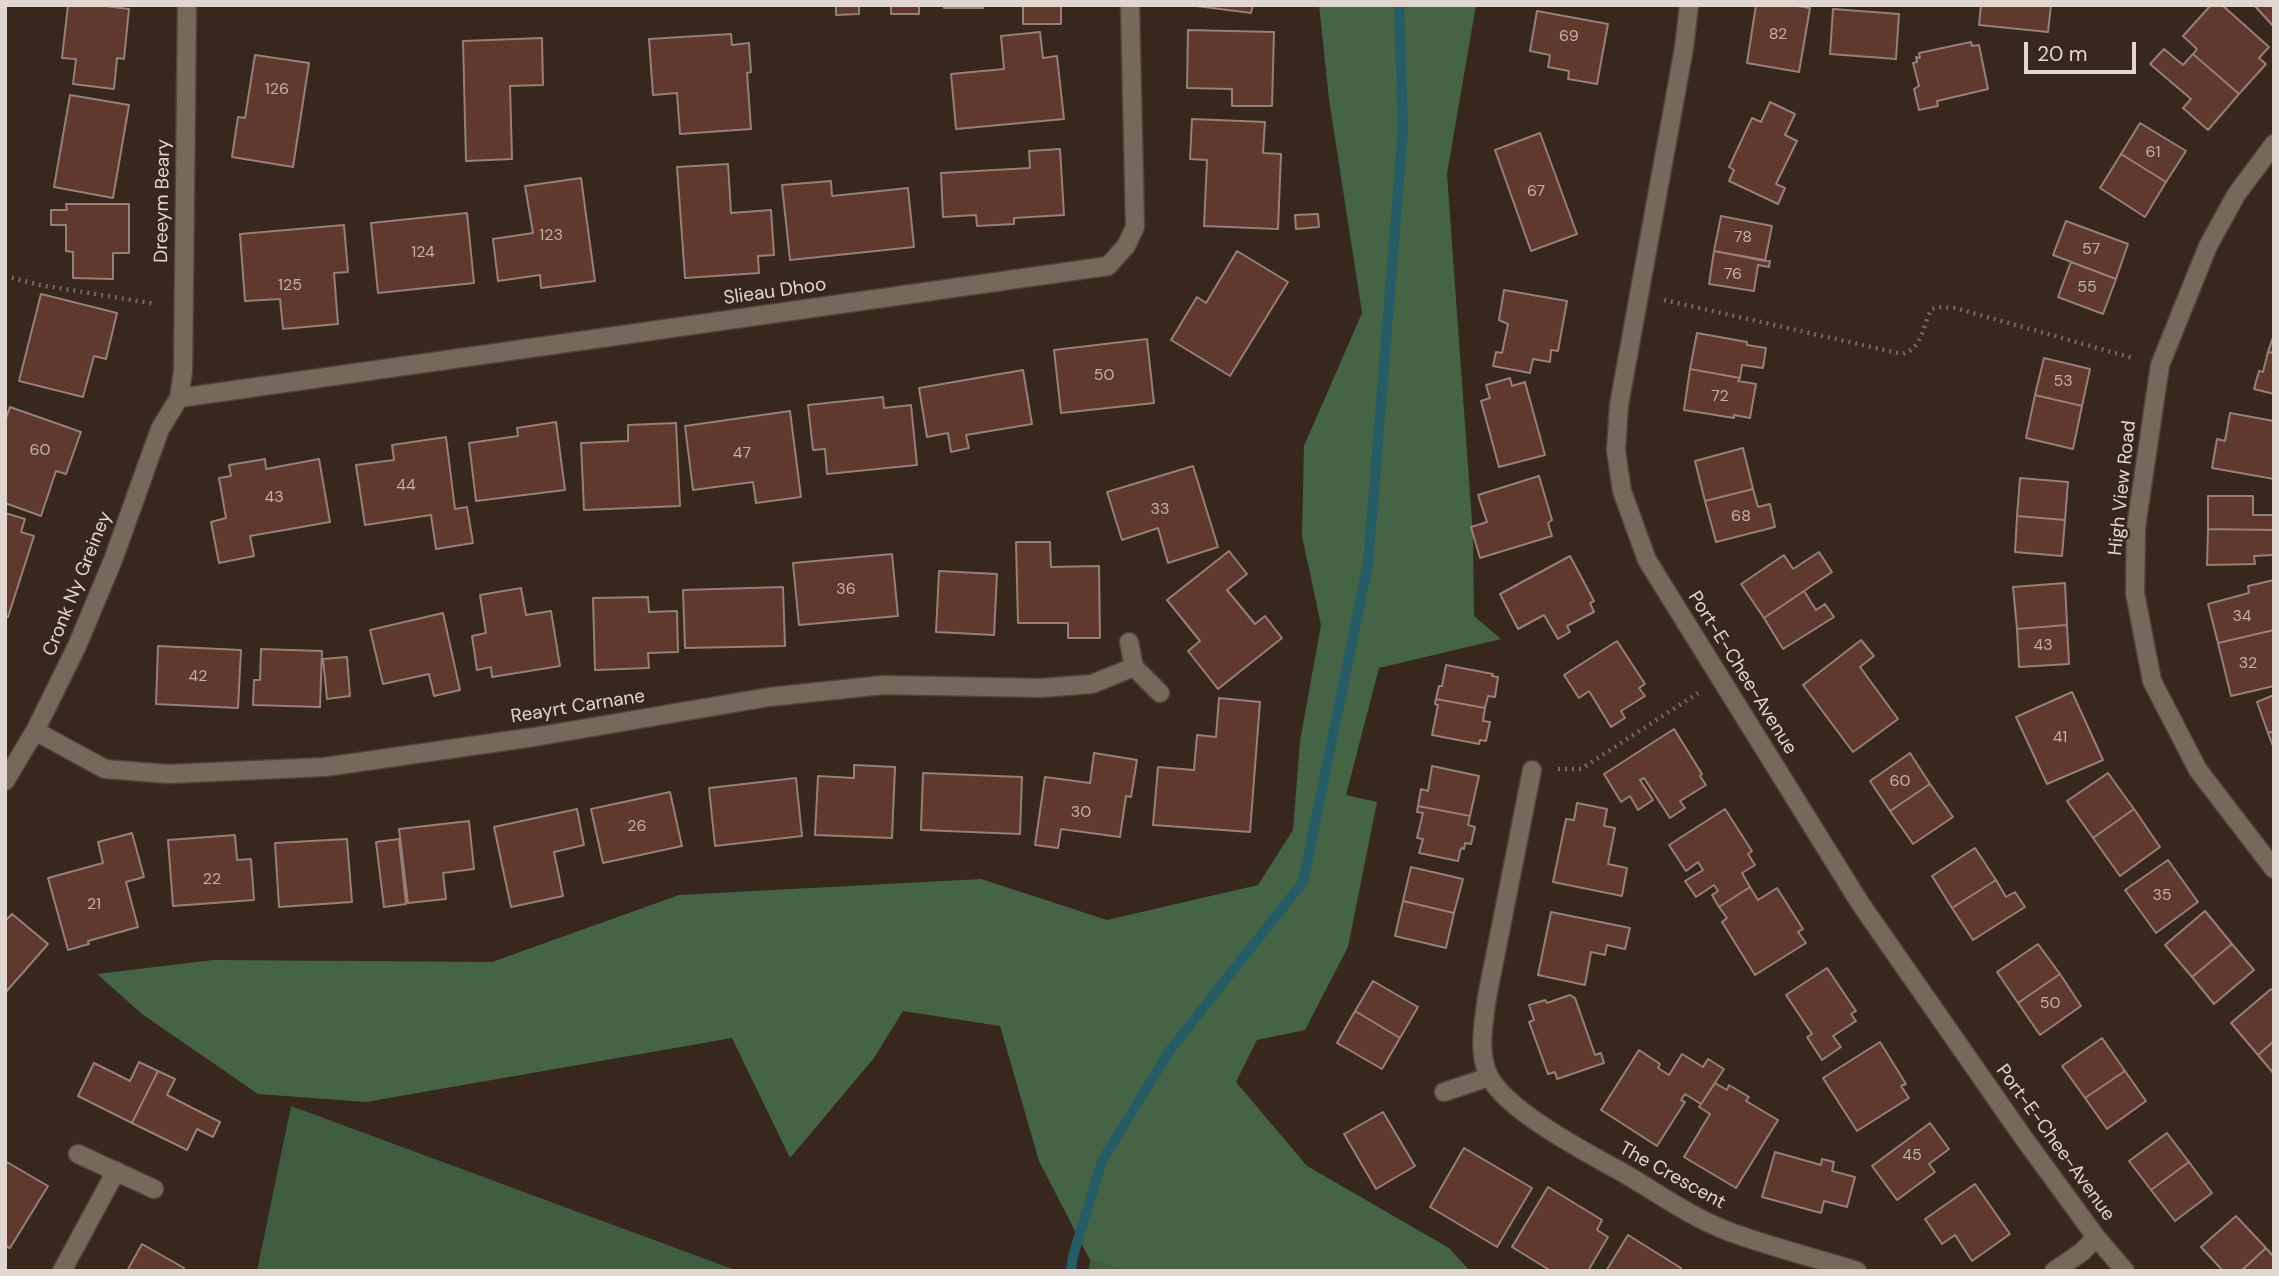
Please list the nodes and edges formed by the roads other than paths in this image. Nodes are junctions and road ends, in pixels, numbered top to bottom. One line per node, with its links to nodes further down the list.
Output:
1 (187, 5): 5 (street, Dreeym Beary)
2 (1130, 5): 5 (street, Slieau Dhoo)
3 (1689, 5): 18 (street, Port-E-Chee-Avenue)
4 (2274, 144): 12 (street, High View Road)
5 (179, 398): 9 (street, Cronk Ny Greiney)
6 (1129, 642): 7 (street)
7 (1134, 667): 8 (street); 9 (street, Reayrt Carnane)
8 (1160, 693)
9 (36, 731): 11 (street, Cronk Ny Greiney)
10 (1532, 769): 13 (street)
11 (5, 781)
12 (2274, 869)
13 (1489, 1077): 14 (street); 20 (street, The Crescent)
14 (1444, 1092)
15 (78, 1154): 16 (street)
16 (116, 1171): 17 (street); 19 (street)
17 (154, 1189)
18 (2096, 1237): 21 (street); 22 (street, Port-E-Chee-Avenue)
19 (62, 1271)
20 (1857, 1271)
21 (2054, 1271)
22 (2125, 1271)

